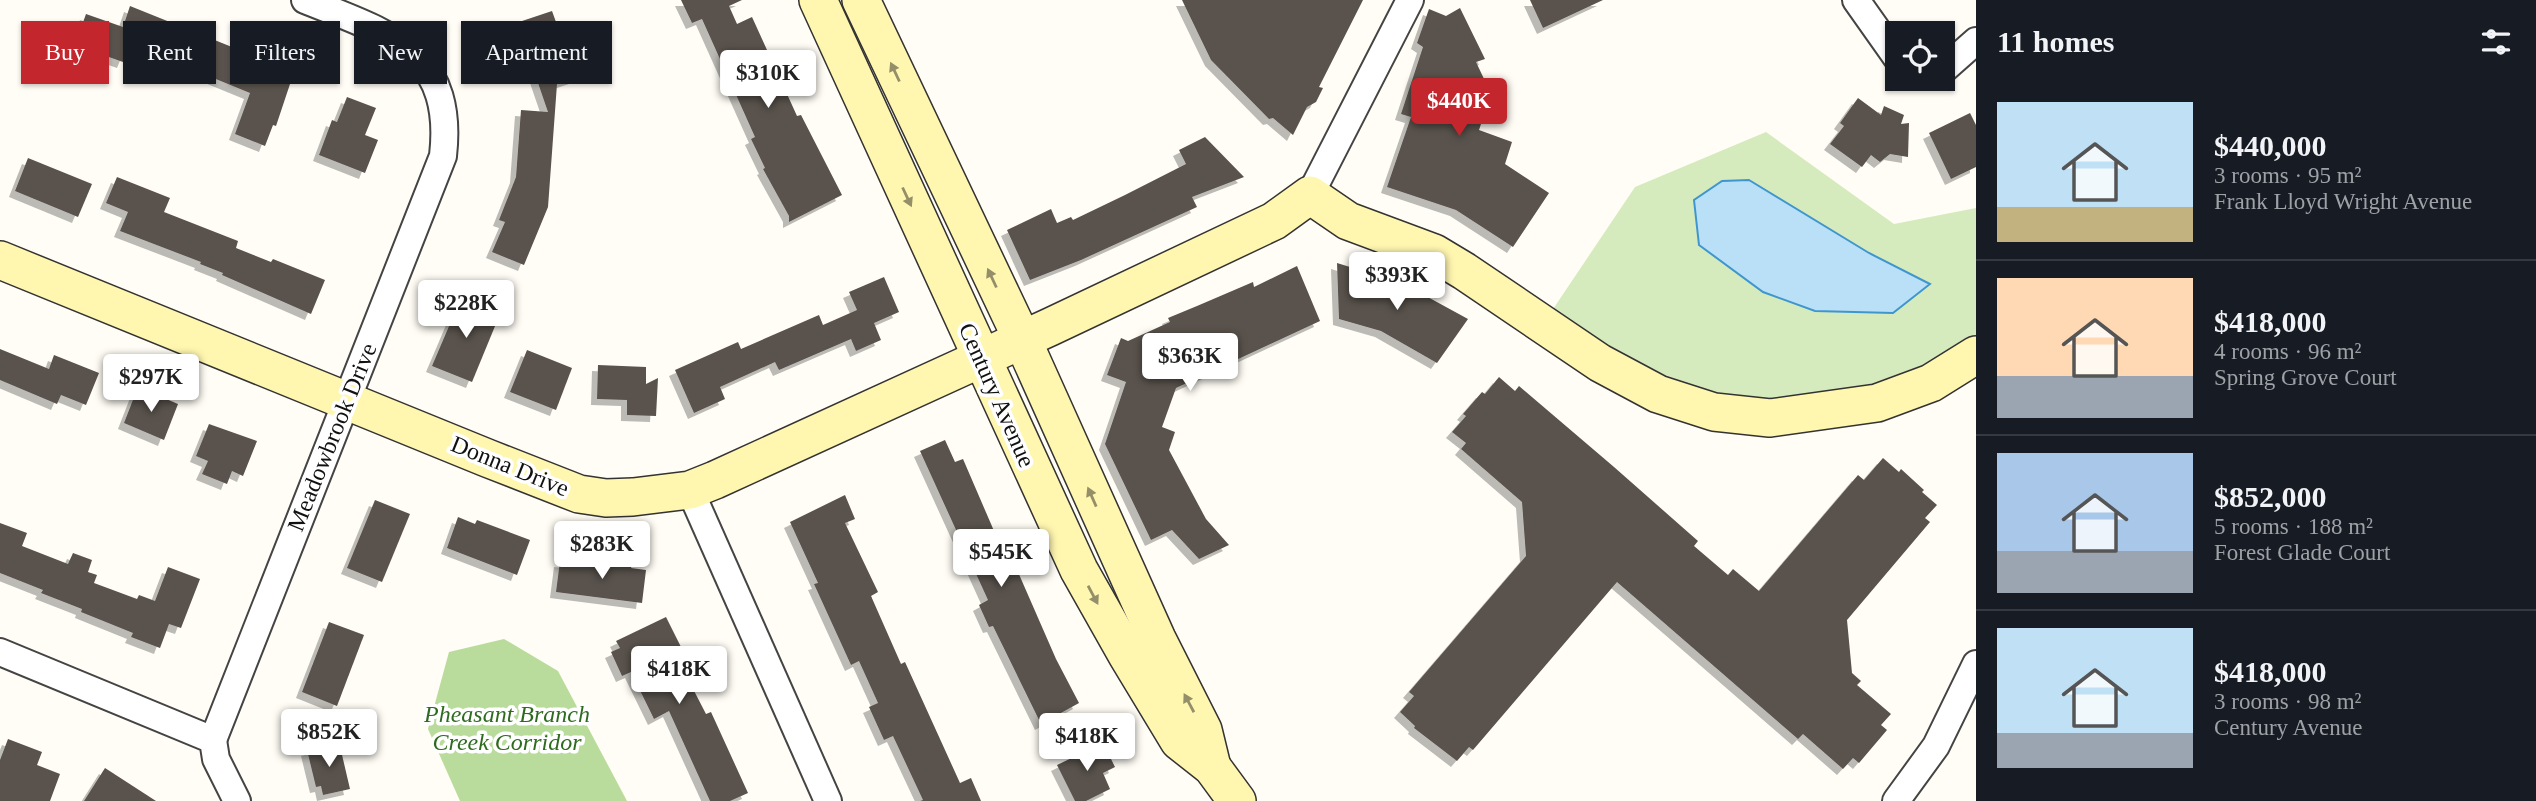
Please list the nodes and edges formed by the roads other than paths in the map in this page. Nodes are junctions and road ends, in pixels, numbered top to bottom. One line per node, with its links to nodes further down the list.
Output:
1 (305, 0): 14 (street, Meadowbrook Drive)
2 (817, 0): 13 (street, Century Avenue, one-way to 13)
3 (861, 0): 11 (street, Century Avenue, one-way to 3)
4 (1410, 0): 9 (street)
5 (1856, 0): 7 (street)
6 (1976, 40): 8 (street)
7 (1885, 41)
8 (1955, 59)
9 (1310, 195): 11 (street, Donna Drive); 12 (street)
10 (0, 260): 14 (street, Donna Drive)
11 (1022, 339): 13 (street, Donna Drive); 19 (street, Century Avenue, one-way to 11)
12 (1976, 355)
13 (981, 358): 15 (street, Donna Drive); 19 (street, Century Avenue, one-way to 19)
14 (346, 399): 15 (street, Donna Drive); 18 (street, Meadowbrook Drive)
15 (690, 490): 21 (street)
16 (0, 653): 18 (street)
17 (1976, 664): 23 (street)
18 (213, 740): 20 (street)
19 (1212, 767): 22 (street, Century Avenue)
20 (237, 801)
21 (828, 801)
22 (1237, 801)
23 (1896, 801)

